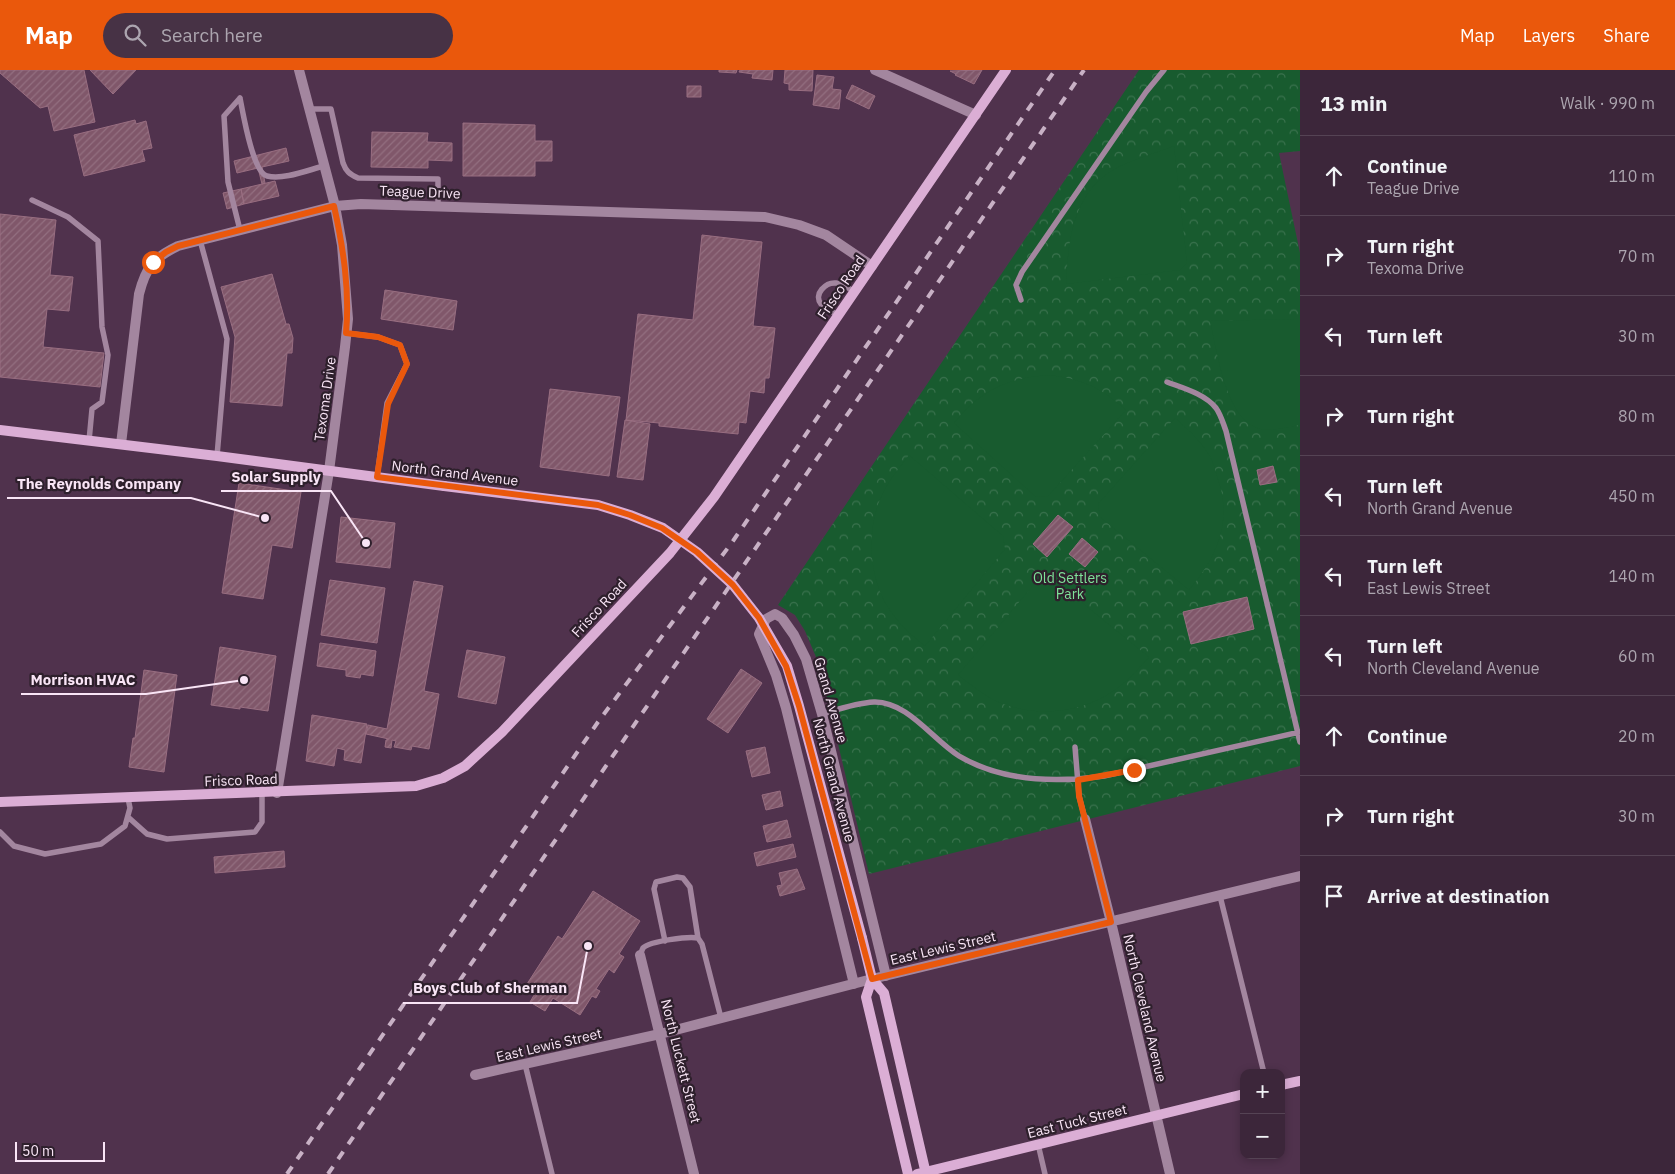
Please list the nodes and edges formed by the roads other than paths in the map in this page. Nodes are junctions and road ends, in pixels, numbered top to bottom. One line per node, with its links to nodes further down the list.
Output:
1 (299, 70): 5 (street, Texoma Drive)
2 (875, 70): 6 (street)
3 (1006, 70): 6 (street, Frisco Road)
4 (1164, 70): 15 (lane)
5 (309, 109): 7 (street, Texoma Drive); 10 (lane)
6 (976, 115): 13 (street, Frisco Road)
7 (324, 166): 9 (street, Texoma Drive); 11 (lane)
8 (32, 200): 20 (lane)
9 (334, 206): 10 (street, Teague Drive); 11 (street, Teague Drive); 17 (street, Texoma Drive)
10 (438, 207): 13 (street, Teague Drive)
11 (240, 230): 12 (street, Teague Drive)
12 (200, 240): 21 (street, Teague Drive); 22 (lane)
13 (872, 266): 14 (street, Frisco Road)
14 (854, 292): 16 (street, Frisco Road); 16 (lane)
15 (1020, 300)
16 (838, 315): 30 (street, Frisco Road)
17 (346, 333): 23 (street, Texoma Drive); 24 (lane)
18 (1167, 382): 26 (lane)
19 (0, 430): 20 (street, North Grand Avenue)
20 (89, 440): 21 (street, North Grand Avenue)
21 (121, 444): 22 (street, North Grand Avenue)
22 (217, 456): 23 (street, North Grand Avenue)
23 (329, 471): 24 (street, North Grand Avenue); 30 (street, Texoma Drive)
24 (377, 477): 44 (street, North Grand Avenue, bridge)
25 (822, 714): 29 (lane); 43 (street, Grand Avenue); 45 (street, Grand Avenue)
26 (1299, 732): 27 (lane); 29 (lane)
27 (1300, 742)
28 (1075, 747): 29 (lane)
29 (1078, 780): 35 (lane)
30 (277, 792): 31 (street, Frisco Road)
31 (262, 793): 32 (street, Frisco Road); 34 (lane)
32 (128, 798): 33 (street, Frisco Road); 34 (lane)
33 (0, 802)
34 (128, 816): 36 (lane)
35 (1085, 819): 39 (street, North Cleveland Avenue)
36 (0, 832)
37 (1300, 876): 38 (street, East Lewis Street)
38 (1220, 896): 39 (street, East Lewis Street); 49 (lane)
39 (1111, 922): 43 (street, East Lewis Street); 54 (street, North Cleveland Avenue)
40 (698, 938): 41 (lane); 41 (lane); 46 (lane)
41 (664, 941): 42 (lane)
42 (640, 955): 47 (street, North Luckett Street)
43 (886, 976): 44 (street, East Lewis Street)
44 (872, 979): 45 (street, East Lewis Street); 56 (street, North Grand Avenue); 59 (street, North Grand Avenue)
45 (854, 984): 46 (street, East Lewis Street)
46 (721, 1018): 47 (street, East Lewis Street)
47 (660, 1034): 48 (street, East Lewis Street); 58 (street, North Luckett Street)
48 (525, 1064): 50 (street, East Lewis Street); 57 (lane)
49 (1263, 1069)
50 (475, 1075)
51 (1300, 1081): 52 (street)
52 (1285, 1084)
53 (1240, 1095): 54 (street, East Tuck Street)
54 (1155, 1116): 55 (street, East Tuck Street); 61 (street, North Cleveland Avenue)
55 (1038, 1144): 56 (street, East Tuck Street); 60 (lane)
56 (923, 1173)
57 (552, 1174)
58 (694, 1174)
59 (908, 1174)
60 (1045, 1174)
61 (1170, 1174)

